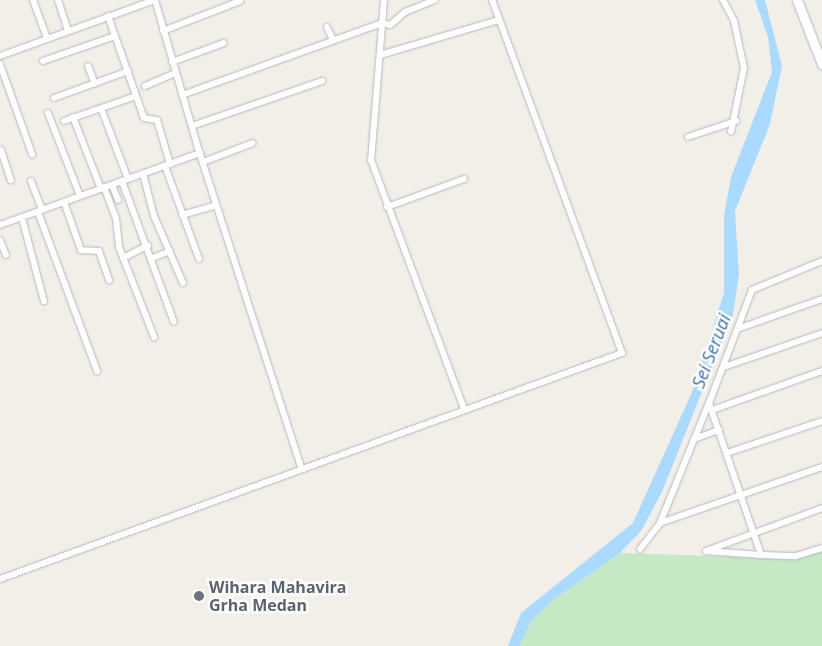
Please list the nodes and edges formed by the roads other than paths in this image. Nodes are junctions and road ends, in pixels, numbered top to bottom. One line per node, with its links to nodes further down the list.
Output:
1 (33, 0): 17 (street)
2 (58, 0): 14 (street)
3 (155, 0): 10 (street); 15 (street)
4 (384, 0): 12 (street)
5 (435, 0): 12 (street)
6 (492, 0): 11 (street)
7 (723, 0): 39 (street)
8 (797, 0): 25 (main road)
9 (240, 1): 15 (street)
10 (108, 16): 14 (street); 16 (street)
11 (499, 20): 20 (street); 86 (street)
12 (382, 23): 18 (street); 20 (street)
13 (327, 27): 18 (street)
14 (68, 30): 17 (street)
15 (163, 31): 23 (street)
16 (115, 36): 22 (street); 27 (street)
17 (47, 38): 21 (street)
18 (333, 40): 32 (street)
19 (224, 43): 23 (street)
20 (380, 54): 61 (street)
21 (0, 56)
22 (44, 60)
23 (172, 62): 28 (street)
24 (0, 64): 46 (street)
25 (822, 64)
26 (88, 66): 30 (street)
27 (128, 71): 30 (street); 33 (street)
28 (175, 73): 31 (street); 32 (street)
29 (322, 81): 40 (street)
30 (95, 84): 34 (street)
31 (145, 86)
32 (182, 95): 40 (street)
33 (136, 96): 35 (street); 48 (street)
34 (54, 98)
35 (101, 108): 37 (street); 53 (street)
36 (48, 113): 57 (street)
37 (73, 117): 38 (street); 56 (street)
38 (64, 121)
39 (736, 121): 41 (street); 42 (street)
40 (192, 126): 45 (street)
41 (731, 132)
42 (688, 138)
43 (253, 142): 47 (street)
44 (1, 150): 49 (street)
45 (200, 153): 47 (street); 48 (street)
46 (32, 154)
47 (203, 162): 60 (street)
48 (167, 165): 50 (street); 63 (street)
49 (4, 169): 52 (street)
50 (143, 174): 53 (street); 68 (street)
51 (464, 179): 61 (street)
52 (11, 180)
53 (125, 180): 55 (street); 67 (street)
54 (31, 181): 62 (street)
55 (112, 185): 56 (street); 58 (street)
56 (102, 188): 57 (street); 70 (street)
57 (80, 196): 59 (street)
58 (118, 200)
59 (64, 202): 62 (street); 74 (street)
60 (216, 205): 63 (street); 92 (street)
61 (387, 207): 86 (street)
62 (40, 211): 64 (street); 83 (street)
63 (182, 215): 72 (street)
64 (22, 218): 65 (street); 77 (street)
65 (0, 225)
66 (0, 240): 69 (street)
67 (148, 246): 70 (street); 71 (street)
68 (170, 251): 71 (street); 75 (street)
69 (6, 255)
70 (123, 258): 81 (street)
71 (152, 258): 78 (street)
72 (199, 259)
73 (822, 262): 79 (street)
74 (109, 280)
75 (183, 283)
76 (822, 299): 79 (street)
77 (44, 301)
78 (174, 322)
79 (740, 328): 82 (street)
80 (822, 333): 82 (street)
81 (154, 336)
82 (724, 367): 85 (street)
83 (97, 371)
84 (822, 372): 87 (street)
85 (710, 403): 87 (street); 90 (street)
86 (464, 408): 92 (street)
87 (712, 410): 89 (street)
88 (822, 420): 91 (street)
89 (719, 430): 90 (street); 91 (street)
90 (694, 439): 96 (street)
91 (727, 453): 94 (street)
92 (301, 467): 101 (street)
93 (822, 467): 94 (street)
94 (741, 496): 96 (street); 97 (street)
95 (822, 508): 97 (street)
96 (660, 523): 99 (street)
97 (753, 531): 100 (street); 100 (street)
98 (822, 548): 100 (street)
99 (640, 549)
100 (761, 555)
101 (0, 579)

